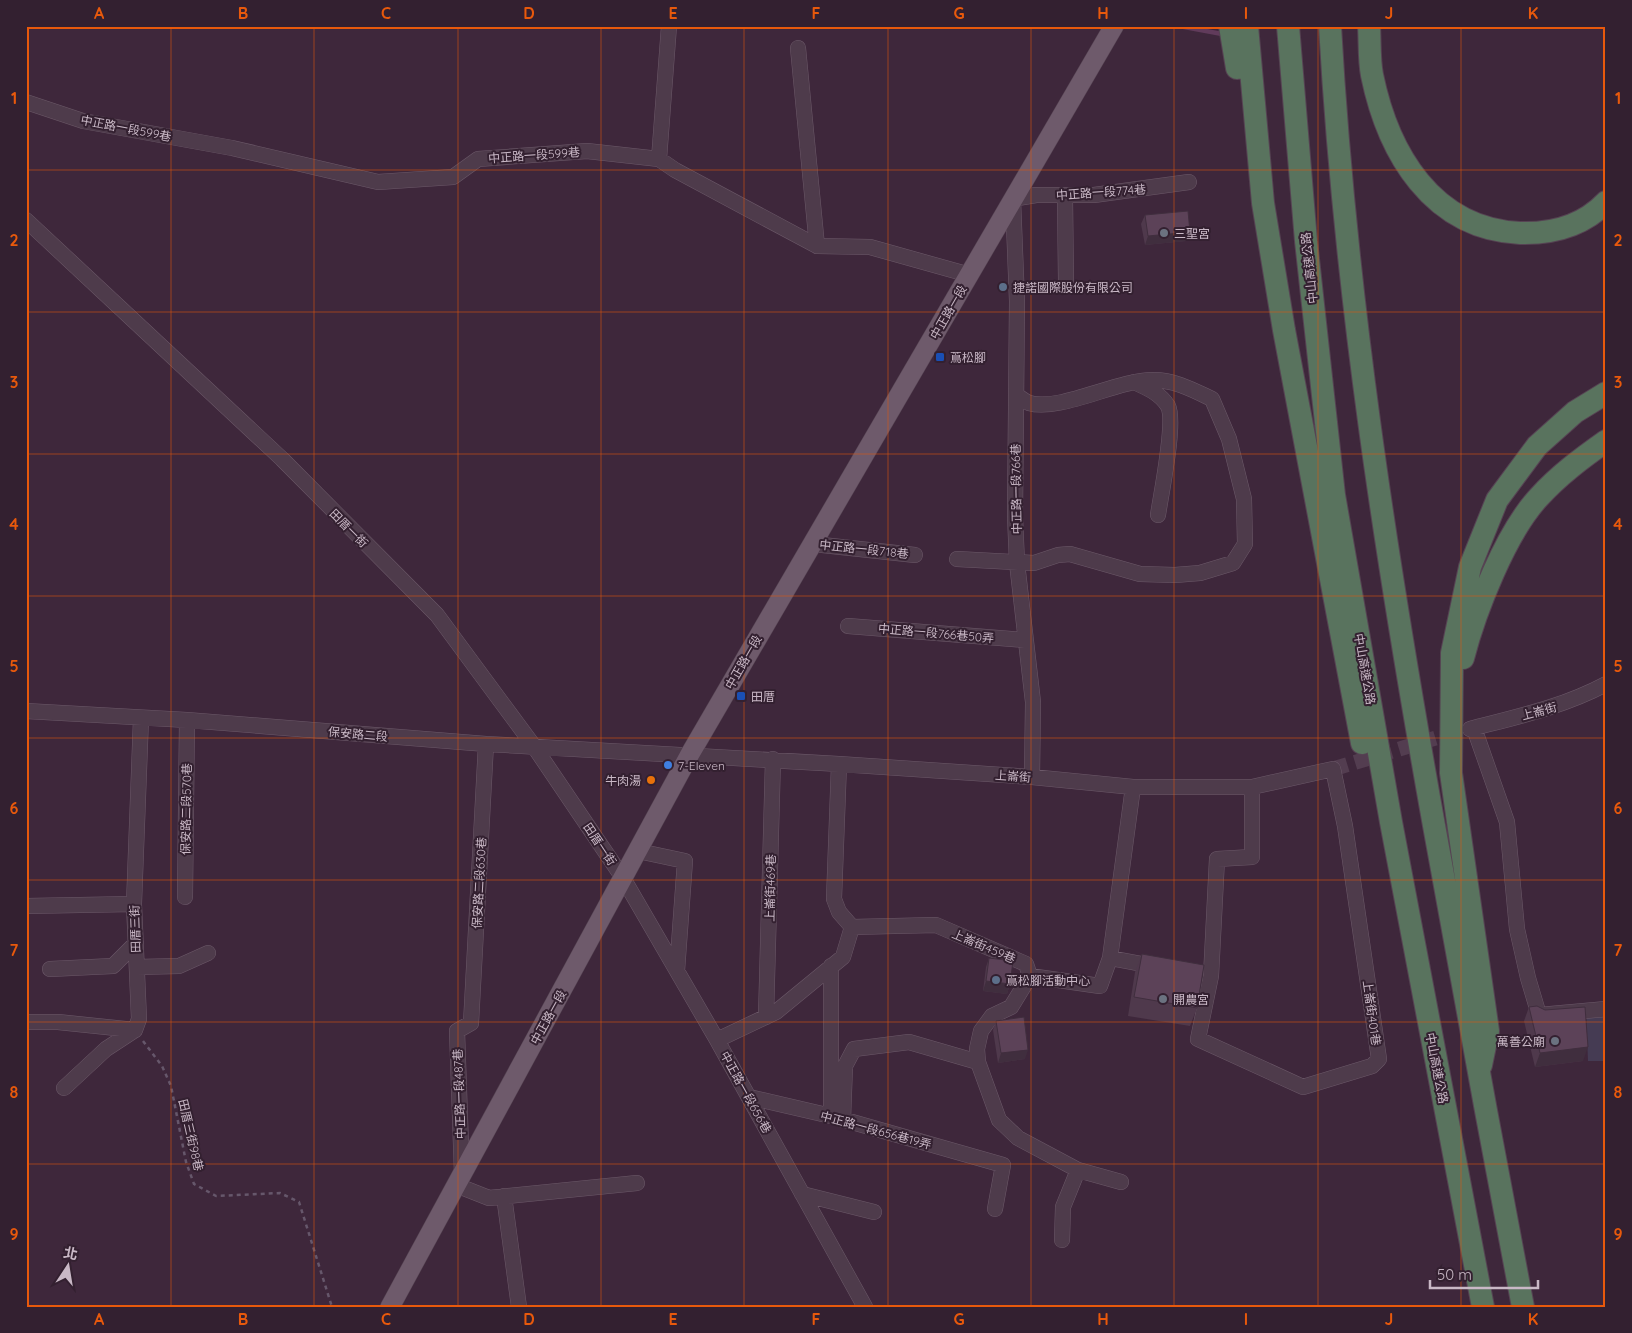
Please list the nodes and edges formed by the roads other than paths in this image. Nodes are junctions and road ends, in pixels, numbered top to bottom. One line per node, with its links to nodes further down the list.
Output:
1 (669, 26): 10 (street)
2 (1114, 26): 13 (main road, 中正路一段)
3 (1230, 26): 15 (highway)
4 (1247, 26): 15 (highway)
5 (1288, 26): 45 (highway, 中山高速公路)
6 (1330, 26): 70 (highway)
7 (1369, 26): 14 (highway)
8 (798, 48): 17 (street)
9 (26, 102): 10 (street, 中正路一段599巷)
10 (659, 159): 17 (street, 中正路一段599巷)
11 (1189, 182): 12 (street, 中正路一段774巷)
12 (1065, 197): 13 (street, 中正路一段774巷); 19 (street)
13 (1013, 199): 18 (main road, 中正路一段); 22 (street, 中正路一段766巷)
14 (1606, 202)
15 (1263, 203): 45 (highway)
16 (26, 220): 36 (street, 田厝一街)
17 (817, 246): 18 (street, 中正路一段599巷)
18 (970, 275): 25 (main road, 中正路一段)
19 (1066, 281)
20 (1134, 382): 22 (street); 24 (street); 28 (street)
21 (1606, 393): 41 (highway)
22 (1016, 395): 28 (street, 中正路一段766巷)
23 (1606, 441): 41 (highway)
24 (1158, 515)
25 (813, 544): 26 (street, 中正路一段718巷); 37 (main road, 中正路一段)
26 (915, 554)
27 (957, 559): 28 (street)
28 (1017, 563): 30 (street, 中正路一段766巷)
29 (848, 626): 30 (street, 中正路一段766巷50弄)
30 (1025, 640): 42 (street, 中正路一段766巷)
31 (1606, 684): 63 (street, 上崙街)
32 (26, 710): 33 (street, 保安路二段)
33 (141, 718): 34 (street, 保安路二段); 49 (street, 田厝三街)
34 (187, 720): 35 (street, 保安路二段); 48 (street, 保安路二段570巷)
35 (486, 744): 36 (street, 保安路二段); 66 (street, 保安路二段630巷)
36 (533, 745): 37 (street, 保安路二段); 47 (street, 田厝一街)
37 (690, 754): 38 (street, 上崙街); 46 (main road, 中正路一段)
38 (773, 759): 39 (street, 上崙街); 64 (street, 上崙街469巷)
39 (839, 764): 42 (street, 上崙街); 51 (street)
40 (1333, 769): 44 (street, 上崙街); 62 (street, 上崙街401巷)
41 (1450, 773): 70 (highway)
42 (1032, 777): 43 (street, 上崙街)
43 (1133, 787): 44 (street, 上崙街); 54 (street)
44 (1252, 788): 62 (street, 上崙街401巷)
45 (1391, 822): 86 (highway, 中山高速公路)
46 (638, 851): 47 (main road, 中正路一段); 59 (street)
47 (624, 878): 59 (street, 中正路一段656巷); 75 (main road, 中正路一段)
48 (185, 897)
49 (134, 904): 50 (street); 52 (street, 田厝三街)
50 (26, 906)
51 (852, 927): 55 (street); 61 (street, 上崙街459巷)
52 (136, 943): 56 (street, 田厝三街); 57 (street)
53 (208, 953): 56 (street)
54 (1110, 958): 58 (street); 61 (street)
55 (831, 966): 64 (street); 73 (street)
56 (137, 967): 67 (street, 田厝三街)
57 (50, 969)
58 (1174, 970)
59 (677, 971): 68 (street, 中正路一段656巷)
60 (1193, 973): 62 (street)
61 (1030, 976): 69 (street)
62 (1211, 976)
63 (1606, 1009)
64 (766, 1017): 68 (street)
65 (26, 1022): 67 (street)
66 (471, 1023): 75 (street, 中正路一段487巷)
67 (135, 1030): 71 (street)
68 (717, 1040): 72 (street, 中正路一段656巷)
69 (978, 1062): 73 (street); 74 (street)
70 (1479, 1076): 87 (highway)
71 (64, 1088)
72 (749, 1098): 73 (street, 中正路一段656巷19弄); 78 (street, 中正路一段656巷)
73 (837, 1118): 80 (street, 中正路一段656巷19弄)
74 (1078, 1170): 76 (street); 82 (street)
75 (459, 1180): 79 (street); 83 (main road, 中正路一段)
76 (1121, 1182)
77 (637, 1183): 79 (street)
78 (802, 1194): 81 (street); 85 (street, 中正路一段656巷)
79 (504, 1196): 84 (street)
80 (994, 1209)
81 (874, 1212)
82 (1062, 1240)
83 (390, 1307)
84 (520, 1307)
85 (865, 1307)
86 (1483, 1307)
87 (1523, 1307)

